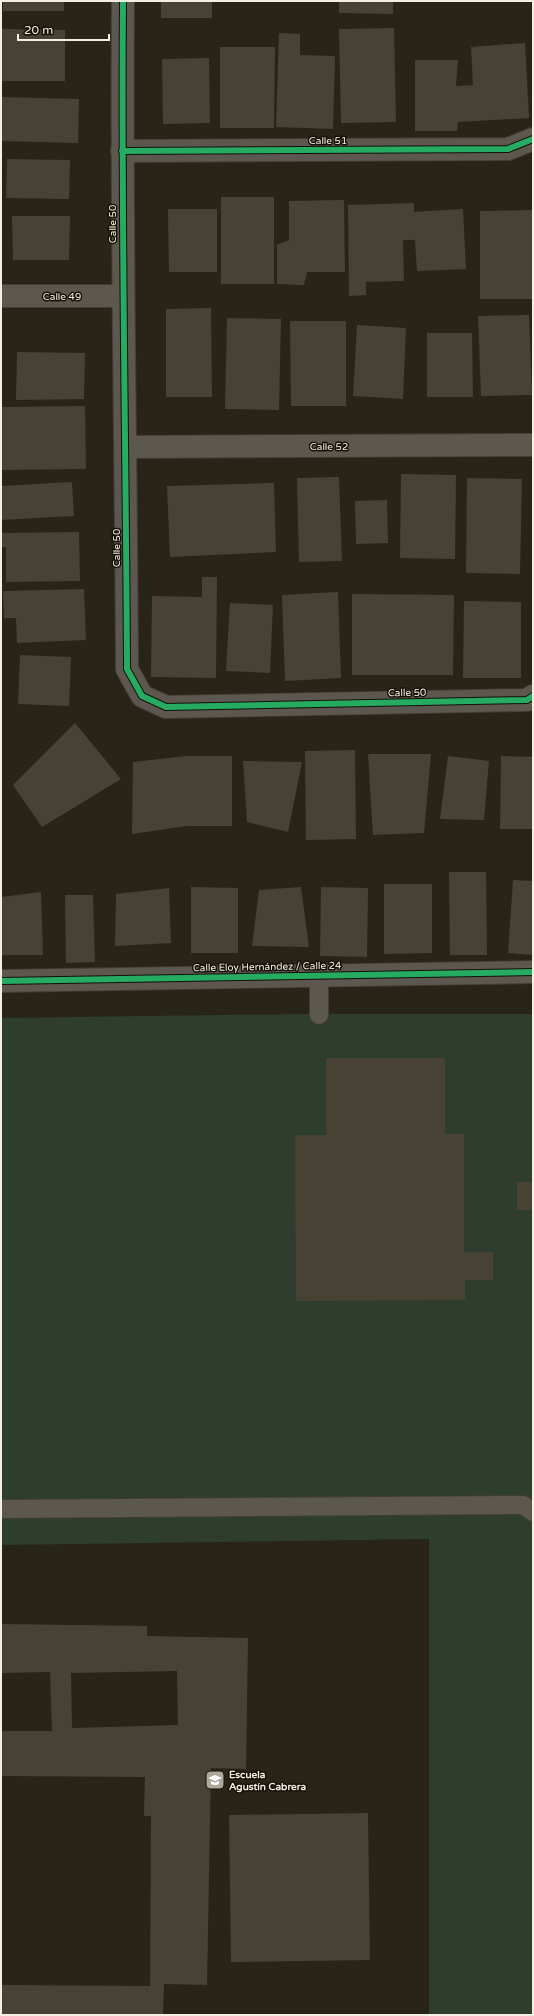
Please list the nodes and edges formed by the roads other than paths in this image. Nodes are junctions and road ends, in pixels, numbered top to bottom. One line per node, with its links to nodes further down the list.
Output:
1 (123, 1): 3 (street, Calle 50)
2 (533, 139): 3 (street, Calle 51)
3 (122, 151): 5 (street, Calle 50)
4 (1, 296): 5 (street, Calle 49)
5 (122, 296): 7 (street, Calle 50)
6 (533, 445): 7 (street, Calle 52)
7 (126, 447): 8 (street, Calle 50)
8 (533, 696)
9 (533, 972): 10 (street, Calle Eloy Hernández / Calle 24)
10 (319, 975): 11 (street, Calle Eloy Hernández / Calle 24); 12 (lane)
11 (1, 981)
12 (319, 1015)
13 (1, 1510): 14 (lane)
14 (533, 1512)

